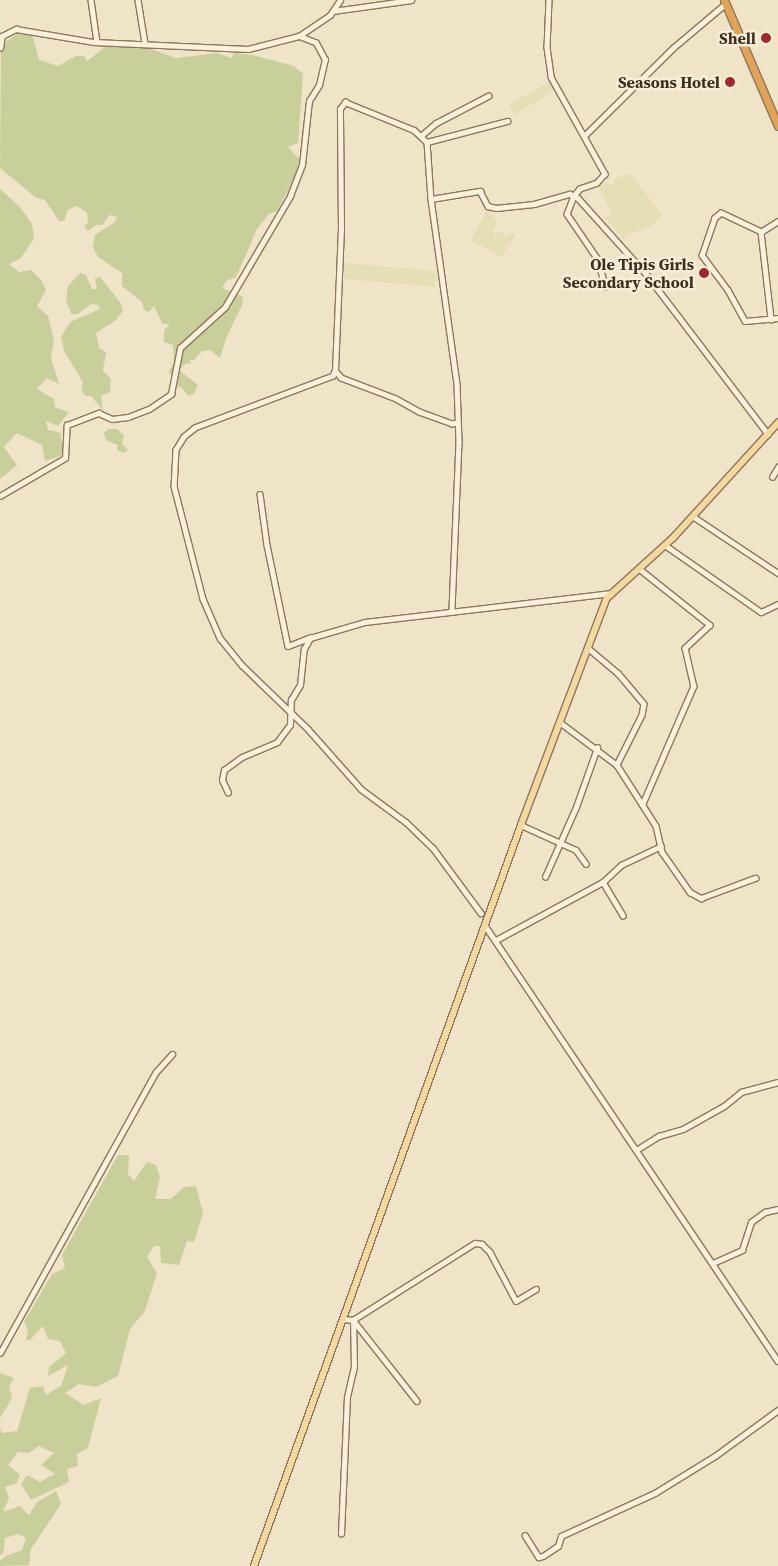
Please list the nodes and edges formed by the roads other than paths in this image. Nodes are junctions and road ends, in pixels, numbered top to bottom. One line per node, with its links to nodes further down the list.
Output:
1 (91, 0): 9 (street)
2 (138, 0): 10 (street)
3 (340, 0): 7 (street)
4 (411, 0): 7 (street)
5 (549, 0): 16 (street)
6 (724, 2): 14 (highway); 16 (street)
7 (333, 11): 8 (street)
8 (299, 36): 10 (street); 32 (street)
9 (97, 42): 10 (street); 11 (street)
10 (145, 43)
11 (0, 48)
12 (488, 96): 15 (street)
13 (507, 121): 17 (street)
14 (778, 126)
15 (422, 135): 17 (street); 25 (street)
16 (585, 135): 18 (street)
17 (427, 142): 19 (street)
18 (574, 196): 19 (street); 22 (street); 28 (street)
19 (430, 199): 26 (street)
20 (778, 221): 21 (street)
21 (761, 232): 24 (street); 24 (street)
22 (606, 287)
23 (778, 318): 24 (street)
24 (771, 319)
25 (335, 370): 26 (street); 42 (street)
26 (458, 423): 39 (street)
27 (778, 423): 28 (main road)
28 (768, 434): 33 (main road)
29 (778, 467): 30 (street)
30 (772, 478)
31 (260, 494): 40 (street)
32 (0, 496)
33 (694, 517): 34 (main road); 36 (street)
34 (666, 545): 35 (main road); 38 (street)
35 (641, 570): 37 (main road); 47 (street)
36 (778, 573)
37 (611, 593): 39 (street); 41 (main road)
38 (778, 604)
39 (452, 612): 40 (street)
40 (310, 638): 42 (street)
41 (588, 648): 43 (main road); 45 (street)
42 (290, 712): 46 (street); 55 (street)
43 (561, 723): 44 (street); 48 (main road)
44 (597, 748): 45 (street); 49 (street)
45 (617, 765): 47 (street)
46 (228, 793)
47 (643, 804): 50 (street)
48 (521, 825): 49 (street); 57 (main road)
49 (559, 842): 51 (street); 52 (street)
50 (661, 846): 53 (street); 54 (street)
51 (586, 864)
52 (545, 876)
53 (755, 878)
54 (603, 882): 56 (street); 58 (street)
55 (481, 913)
56 (622, 915)
57 (486, 927): 58 (street); 65 (main road)
58 (496, 940): 61 (street)
59 (172, 1054): 67 (street)
60 (778, 1082): 61 (street)
61 (638, 1149): 63 (street)
62 (778, 1209): 63 (street)
63 (713, 1263): 68 (street)
64 (536, 1289): 66 (street)
65 (342, 1319): 66 (street); 73 (main road)
66 (353, 1320): 69 (street); 71 (street)
67 (0, 1353)
68 (778, 1361)
69 (417, 1400)
70 (778, 1410): 72 (street)
71 (341, 1534)
72 (525, 1535)
73 (254, 1566)

